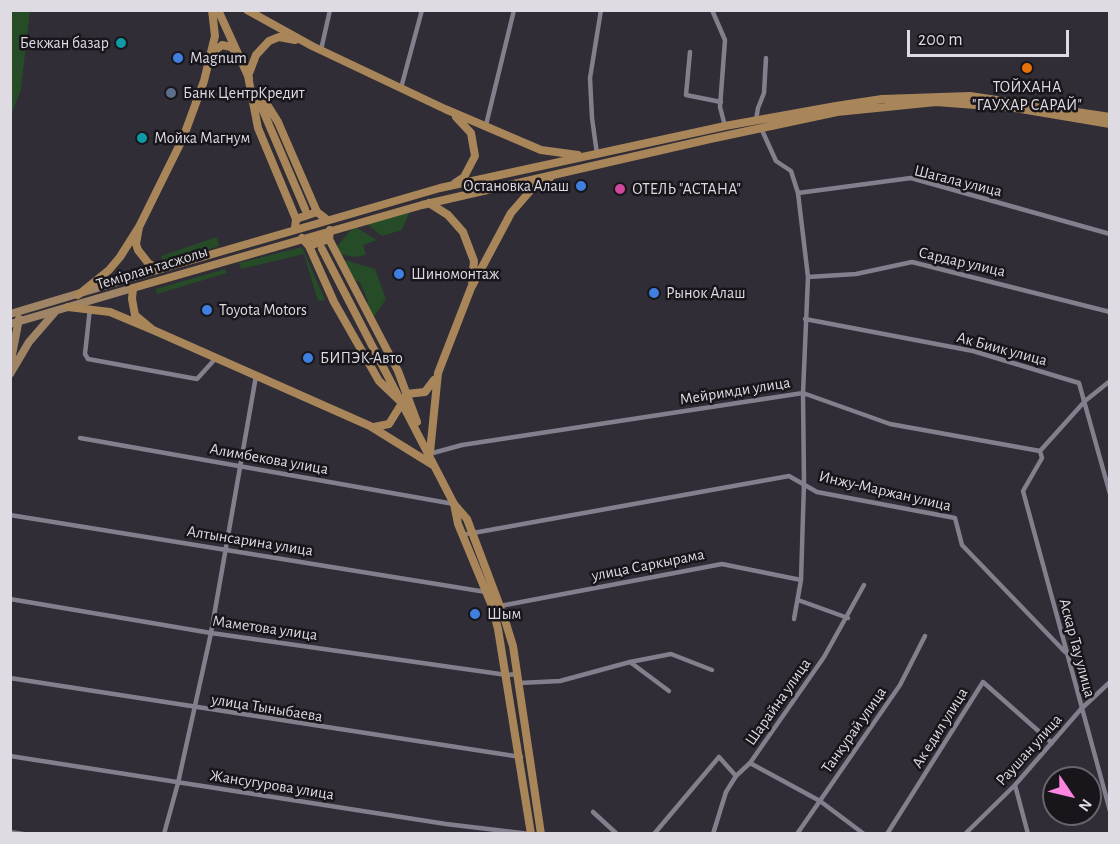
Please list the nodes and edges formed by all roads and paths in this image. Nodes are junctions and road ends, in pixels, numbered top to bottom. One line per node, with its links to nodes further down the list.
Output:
1 (212, 10): 13 (highway)
2 (218, 10): 12 (highway)
3 (247, 10): 9 (highway)
4 (330, 10): 10 (street)
5 (422, 10): 16 (street)
6 (514, 10): 22 (street)
7 (601, 10): 25 (street)
8 (712, 10): 17 (street)
9 (312, 46): 10 (highway); 15 (highway)
10 (321, 50): 16 (highway)
11 (690, 52): 17 (street)
12 (238, 53): 13 (highway); 15 (highway)
13 (210, 55): 35 (highway)
14 (766, 58): 20 (street)
15 (248, 76): 31 (highway); 32 (highway); 33 (highway)
16 (401, 88): 18 (highway)
17 (721, 102): 23 (street)
18 (445, 109): 22 (highway); 28 (highway)
19 (1110, 117): 20 (highway, Темірлан тасжолы)
20 (756, 120): 23 (highway, Темірлан тасжолы)
21 (1110, 124): 24 (highway)
22 (486, 125): 26 (highway)
23 (726, 126): 25 (highway, Темірлан тасжолы)
24 (761, 128): 27 (highway); 29 (street)
25 (597, 154): 26 (highway, Темірлан тасжолы)
26 (588, 156): 28 (highway, Темірлан тасжолы)
27 (582, 167): 30 (highway, Темірлан тасжолы); 46 (highway)
28 (452, 185): 34 (highway, Темірлан тасжолы)
29 (798, 193): 38 (street, Шагала улица); 44 (street)
30 (429, 203): 37 (highway, Темірлан тасжолы); 46 (highway)
31 (305, 209)
32 (317, 212): 33 (highway); 34 (highway)
33 (296, 219): 36 (highway)
34 (326, 219): 36 (highway, Темірлан тасжолы)
35 (139, 227): 43 (highway); 47 (highway)
36 (295, 228): 43 (highway, Темірлан тасжолы)
37 (330, 230): 39 (highway, Темірлан тасжолы); 40 (highway)
38 (1110, 234)
39 (302, 238): 41 (highway); 45 (highway, Темірлан тасжолы)
40 (329, 239): 41 (highway); 65 (highway)
41 (309, 246): 67 (highway)
42 (322, 249): 63 (highway)
43 (161, 268): 47 (main road, Темірлан тасжолы)
44 (808, 277): 51 (street, Сардар улица); 53 (street)
45 (134, 288): 48 (main road, Темірлан тасжолы); 56 (highway)
46 (471, 288): 59 (highway)
47 (78, 295): 52 (main road, Темірлан тасжолы)
48 (68, 307): 49 (highway); 50 (main road, Темірлан тасжолы)
49 (90, 308): 56 (highway); 57 (street)
50 (58, 310): 54 (main road, Темірлан тасжолы); 60 (main road)
51 (1110, 312)
52 (14, 313): 54 (main road)
53 (805, 319): 64 (street); 66 (street, Ак Биик улица)
54 (19, 322): 55 (main road, Темірлан тасжолы); 58 (main road)
55 (10, 324)
56 (153, 330): 57 (highway)
57 (216, 358): 61 (highway)
58 (10, 365)
59 (438, 373): 65 (highway); 72 (highway)
60 (10, 374)
61 (256, 376): 68 (highway); 74 (street)
62 (1110, 381): 66 (street)
63 (397, 392): 65 (highway); 67 (highway)
64 (803, 393): 71 (street, Мейримди улица); 72 (street, Мейримди улица); 75 (street)
65 (408, 394): 70 (highway)
66 (1085, 401): 71 (street); 76 (street, Ак Биик улица)
67 (402, 403): 68 (highway); 70 (highway)
68 (370, 426): 73 (highway)
69 (80, 438): 74 (street, Алимбекова улица)
70 (422, 438): 72 (highway)
71 (1040, 451): 92 (street, Аскар Тау улица)
72 (429, 454): 73 (highway)
73 (435, 465): 77 (highway)
74 (240, 467): 77 (street, Алимбекова улица); 81 (street)
75 (804, 483): 79 (street, Инжу-Маржан улица); 82 (street); 92 (street, Инжу-Маржан улица)
76 (1110, 494)
77 (454, 504): 79 (highway); 80 (highway)
78 (10, 514): 81 (street, Алтынсарина улица)
79 (472, 531): 80 (street, Инжу-Маржан улица); 87 (highway)
80 (462, 535): 84 (highway)
81 (224, 549): 84 (street, Алтынсарина улица); 90 (street)
82 (801, 580): 86 (street); 87 (street, улица Саркырама)
83 (864, 585): 88 (street, Шарайна улица)
84 (486, 592): 96 (highway)
85 (10, 599): 90 (street, Маметова улица)
86 (798, 600): 88 (street); 89 (street)
87 (500, 606): 95 (highway)
88 (848, 618): 106 (street, Шарайна улица)
89 (794, 619)
90 (211, 633): 96 (street, Маметова улица); 101 (street)
91 (925, 636): 110 (street, Танкурай улица)
92 (1065, 652): 102 (street, Аскар Тау улица)
93 (630, 662): 94 (street); 99 (street); 100 (street)
94 (712, 670)
95 (517, 674): 96 (street, Маметова улица); 99 (highway)
96 (507, 675): 105 (highway)
97 (10, 678): 101 (street, улица Тыныбаева)
98 (1110, 682): 102 (street, Раушан улица)
99 (519, 683): 117 (highway)
100 (669, 691)
101 (195, 709): 105 (street, улица Тыныбаева); 108 (street)
102 (1081, 709): 103 (street, Раушан улица); 111 (street, Аскар Тау улица)
103 (1052, 743): 109 (street, Раушан улица); 123 (street, Ак едил улица)
104 (10, 756): 108 (street, Жансугурова улица)
105 (521, 758): 116 (highway)
106 (750, 763): 107 (street, Шарайна улица); 110 (street)
107 (736, 776): 119 (street); 120 (street, Шарайна улица)
108 (178, 783): 115 (street); 116 (street, Жансугурова улица)
109 (1015, 785): 124 (street, Раушан улица); 125 (street)
110 (820, 801): 121 (street, Танкурай улица); 122 (street)
111 (1110, 811)
112 (593, 812): 118 (street)
113 (10, 832): 114 (street)
114 (23, 834)
115 (164, 834)
116 (531, 834)
117 (541, 834)
118 (617, 834)
119 (654, 834)
120 (714, 834)
121 (797, 834)
122 (864, 834)
123 (887, 834)
124 (965, 834)
125 (1028, 834)

